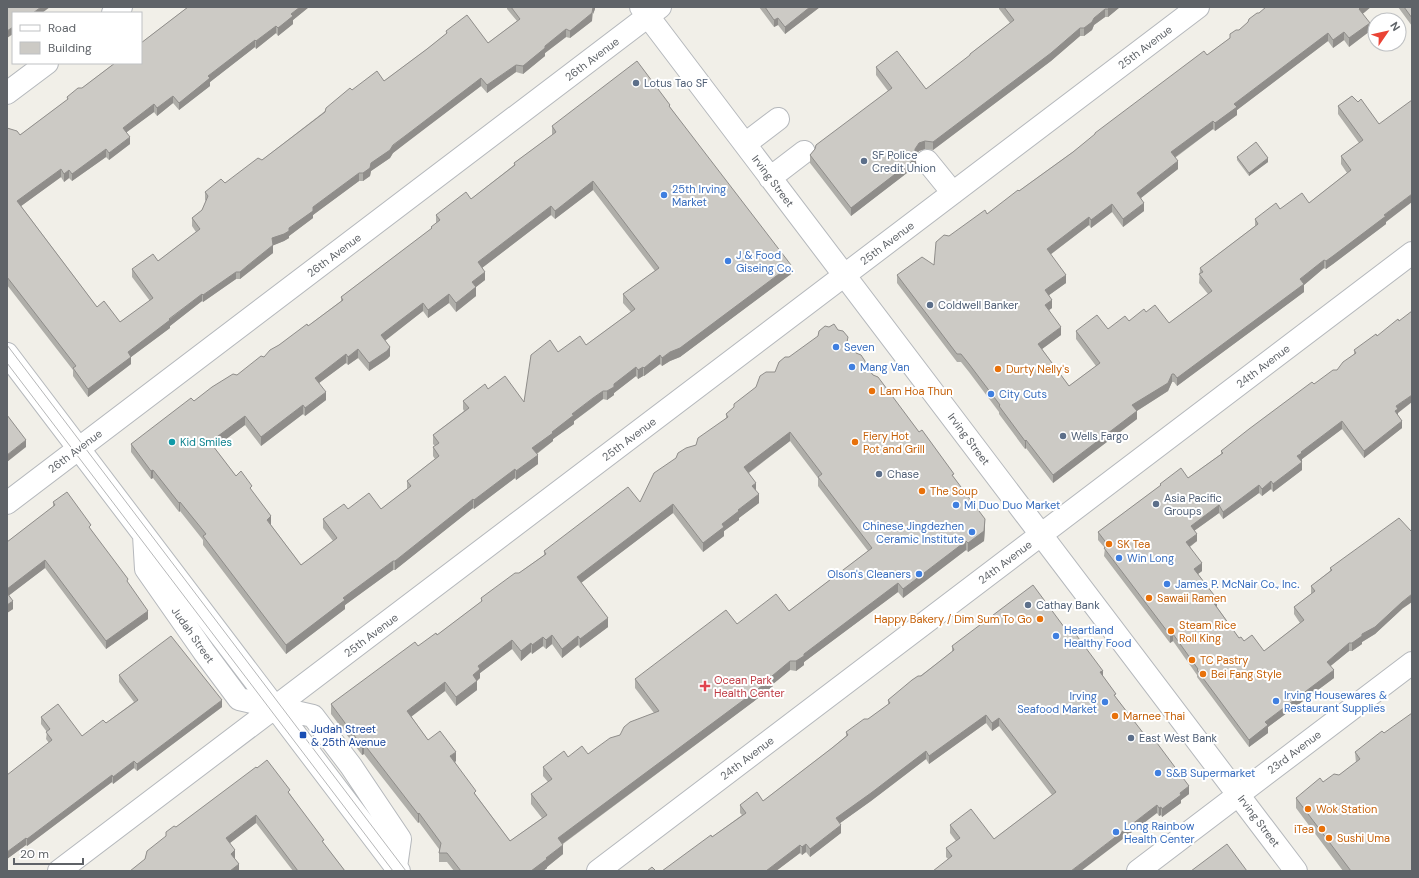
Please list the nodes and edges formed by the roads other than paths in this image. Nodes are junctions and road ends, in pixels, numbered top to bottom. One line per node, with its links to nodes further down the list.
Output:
1 (1198, 7): 10 (street, 25th Avenue)
2 (650, 10): 6 (street, Irving Street); 14 (street, 26th Avenue)
3 (46, 64): 4 (street)
4 (7, 93)
5 (778, 119): 6 (street)
6 (745, 144): 9 (street, Irving Street)
7 (804, 152): 9 (street)
8 (927, 161): 10 (street)
9 (770, 178): 12 (street, Irving Street)
10 (953, 193): 12 (street, 25th Avenue)
11 (1412, 253): 16 (street, 24th Avenue)
12 (844, 275): 16 (street, Irving Street); 18 (street, 25th Avenue)
13 (7, 354): 14 (street, Judah Street)
14 (78, 448): 15 (street, 26th Avenue); 18 (street, Judah Street)
15 (7, 503)
16 (1041, 535): 19 (street, Irving Street); 22 (street, 24th Avenue)
17 (1412, 663): 19 (street, 23rd Avenue)
18 (275, 708): 20 (street, Judah Street); 21 (street, 25th Avenue)
19 (1238, 795): 23 (street, 23rd Avenue); 24 (street, Irving Street)
20 (398, 869)
21 (60, 871)
22 (598, 871)
23 (1138, 871)
24 (1296, 871)

